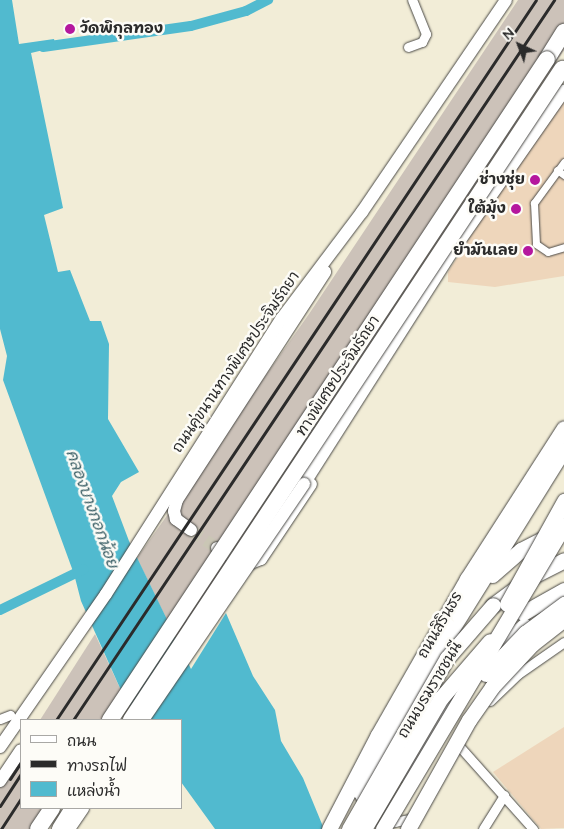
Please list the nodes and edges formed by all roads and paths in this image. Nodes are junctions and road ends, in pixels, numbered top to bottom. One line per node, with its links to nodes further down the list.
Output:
1 (412, 0): 4 (street)
2 (506, 0): 10 (main road, ถนนคู่ขนานทางพิเศษประจิมรัถยา)
3 (564, 32): 29 (highway, ทางพิเศษประจิมรัถยา, bridge)
4 (408, 47)
5 (564, 66): 30 (highway, ทางพิเศษประจิมรัถยา, bridge)
6 (562, 97): 12 (main road)
7 (564, 162): 8 (street)
8 (557, 170): 9 (street); 11 (street)
9 (564, 175)
10 (362, 212): 17 (main road); 34 (main road, ถนนคู่ขนานทางพิเศษประจิมรัถยา)
11 (564, 247)
12 (451, 253): 19 (main road); 31 (main road, bridge)
13 (564, 428): 53 (main road, ถนนสิรินธร)
14 (564, 449): 22 (main road)
15 (564, 501): 28 (main road, bridge)
16 (564, 525): 47 (main road, bridge)
17 (190, 530)
18 (564, 531): 22 (main road)
19 (216, 548)
20 (564, 560): 54 (main road, ถนนบรมราชชนนี, bridge)
21 (564, 590): 55 (main road, ถนนบรมราชชนนี, bridge)
22 (478, 591): 37 (main road)
23 (564, 604): 28 (main road, bridge)
24 (564, 609): 37 (main road)
25 (564, 618): 56 (main road, bridge)
26 (564, 642): 35 (street)
27 (10, 715): 32 (street)
28 (455, 716): 47 (main road)
29 (111, 719)
30 (132, 719)
31 (144, 719)
32 (0, 720)
33 (20, 743): 38 (main road)
34 (0, 747)
35 (460, 747): 40 (street); 46 (street)
36 (20, 751): 39 (main road)
37 (373, 763): 47 (street)
38 (0, 769)
39 (0, 780)
40 (504, 794): 58 (street); 59 (street)
41 (51, 809): 48 (highway)
42 (65, 809): 49 (main road)
43 (72, 809): 50 (highway)
44 (82, 809): 51 (main road)
45 (91, 809): 52 (main road)
46 (420, 817): 47 (street); 57 (street)
47 (392, 827)
48 (38, 829)
49 (51, 829)
50 (60, 829)
51 (69, 829)
52 (79, 829)
53 (329, 829)
54 (349, 829)
55 (364, 829)
56 (408, 829)
57 (413, 829)
58 (483, 829)
59 (533, 829)

